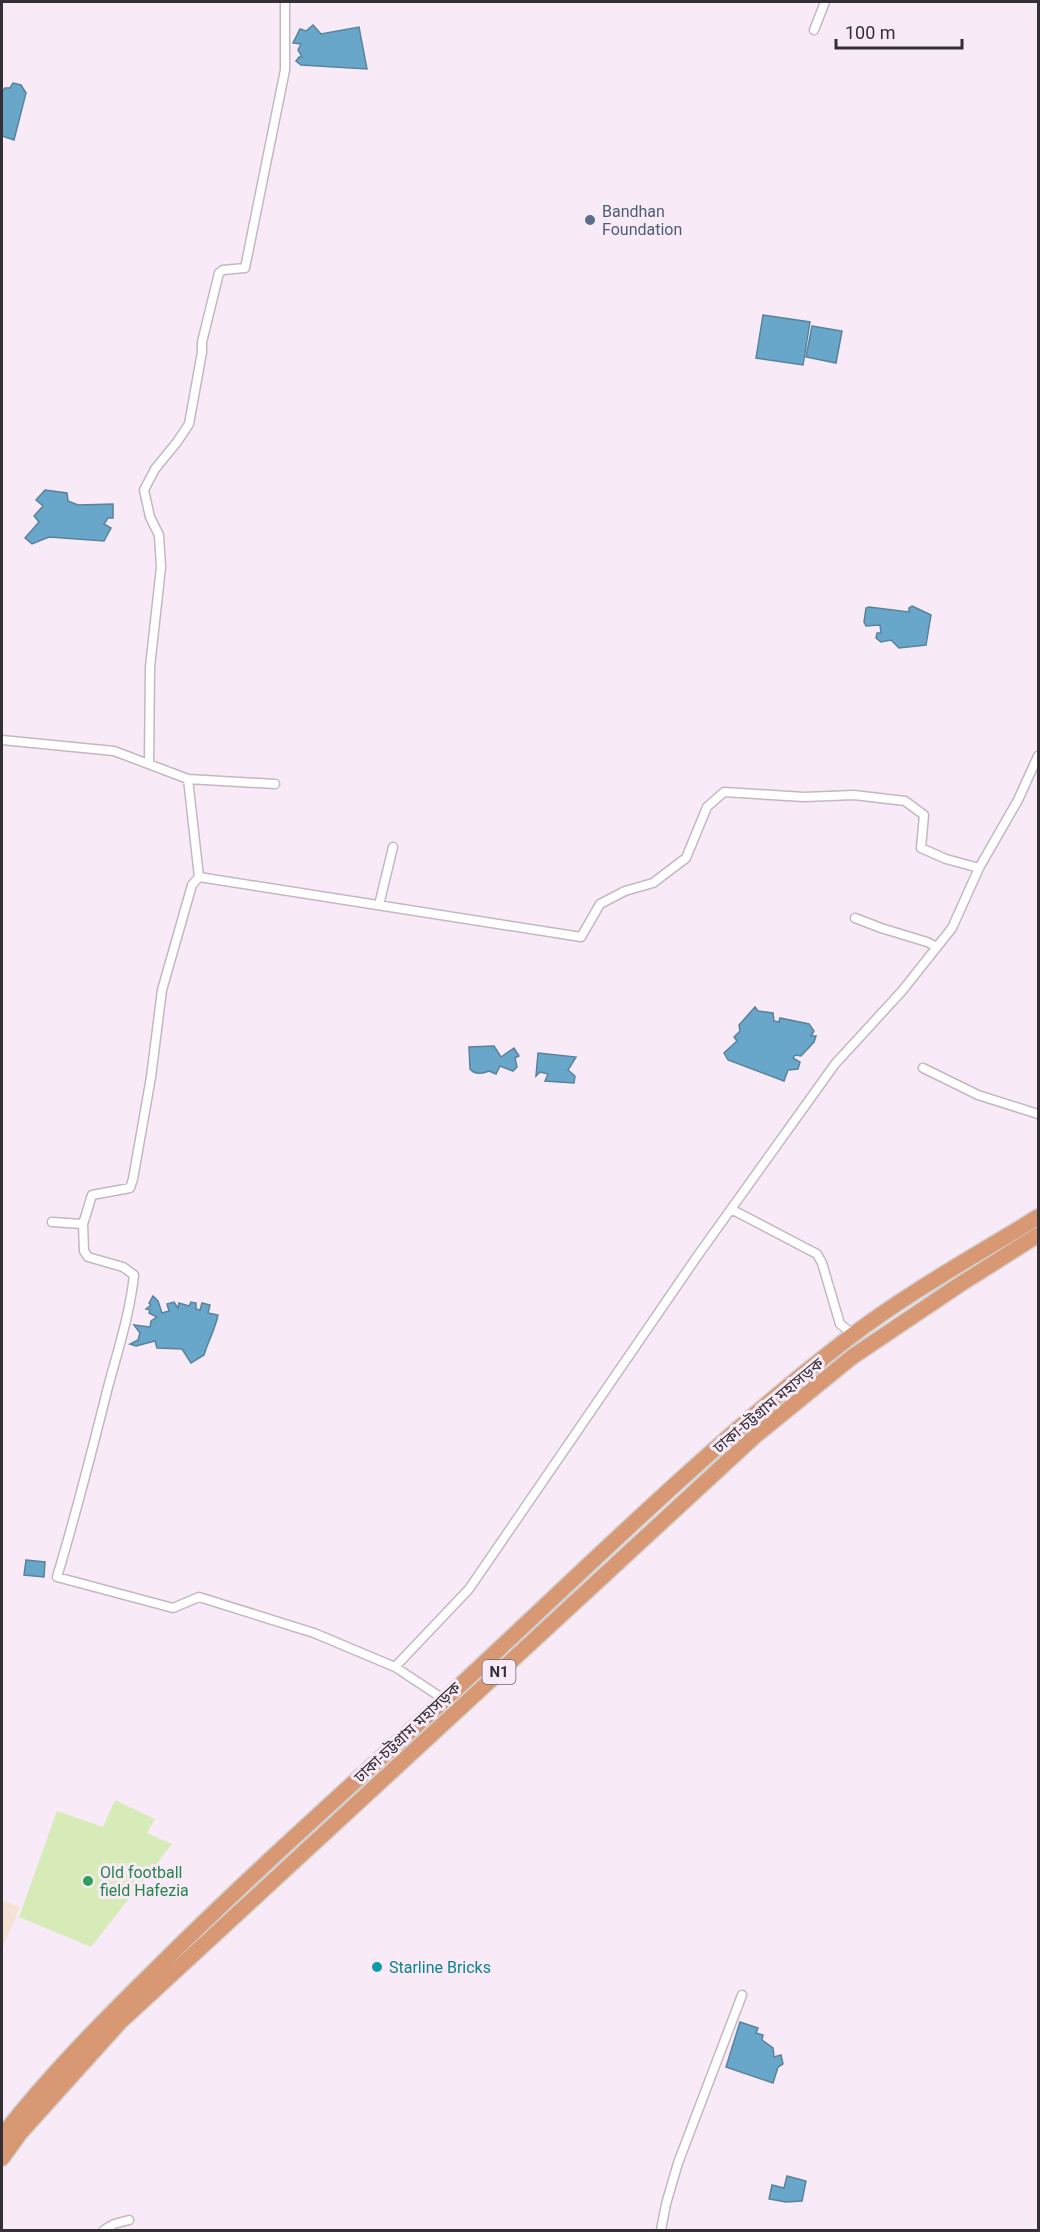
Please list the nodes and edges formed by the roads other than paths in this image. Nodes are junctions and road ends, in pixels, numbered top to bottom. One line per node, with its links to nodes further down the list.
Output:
1 (285, 2): 6 (street)
2 (825, 2): 3 (street)
3 (814, 30)
4 (2, 740): 6 (street)
5 (1038, 756): 10 (street)
6 (149, 764): 7 (street)
7 (188, 779): 8 (street); 11 (street)
8 (275, 784)
9 (393, 847): 12 (street)
10 (979, 868): 12 (street); 14 (street)
11 (199, 877): 12 (street); 20 (street)
12 (379, 905)
13 (855, 918): 14 (street)
14 (937, 947): 17 (street)
15 (923, 1068): 16 (street)
16 (1038, 1114)
17 (731, 1209): 22 (street); 23 (street)
18 (1038, 1217): 22 (highway, ঢাকা-চট্টগ্রাম মহাসড়ক / N1)
19 (52, 1222): 20 (street)
20 (83, 1224): 23 (street)
21 (1038, 1235): 27 (highway, ঢাকা-চট্টগ্রাম মহাসড়ক / N1)
22 (853, 1334): 24 (highway, ঢাকা-চট্টগ্রাম মহাসড়ক / N1)
23 (395, 1667): 24 (street)
24 (445, 1700): 26 (highway, ঢাকা-চট্টগ্রাম মহাসড়ক / N1)
25 (742, 1995): 30 (street)
26 (2, 2136)
27 (2, 2158)
28 (129, 2220): 29 (street)
29 (104, 2230)
30 (661, 2230)

